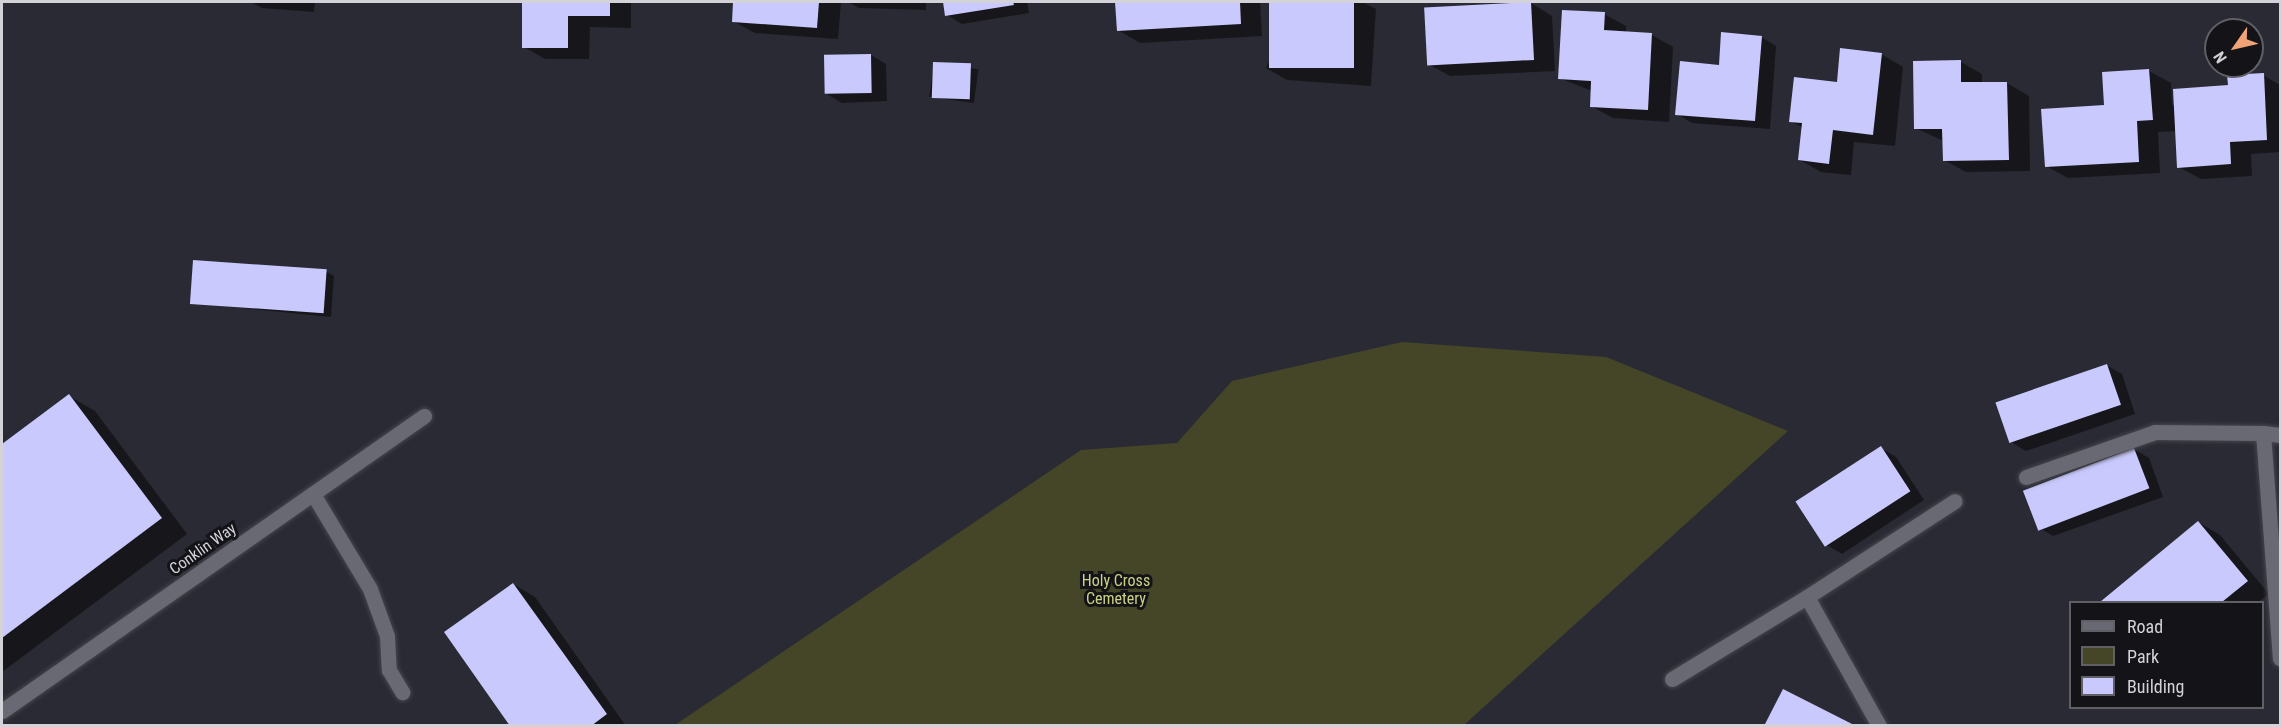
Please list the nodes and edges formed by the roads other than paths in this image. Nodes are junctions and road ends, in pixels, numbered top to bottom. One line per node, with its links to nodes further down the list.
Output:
1 (424, 416): 5 (street, Conklin Way)
2 (2264, 433): 3 (street); 4 (street); 8 (street)
3 (2280, 435)
4 (2026, 477)
5 (313, 494): 10 (street); 11 (street, Conklin Way)
6 (1955, 501): 7 (street)
7 (1808, 597): 9 (street); 12 (street)
8 (2280, 658)
9 (1672, 679)
10 (402, 692)
11 (2, 711)
12 (1879, 726)

